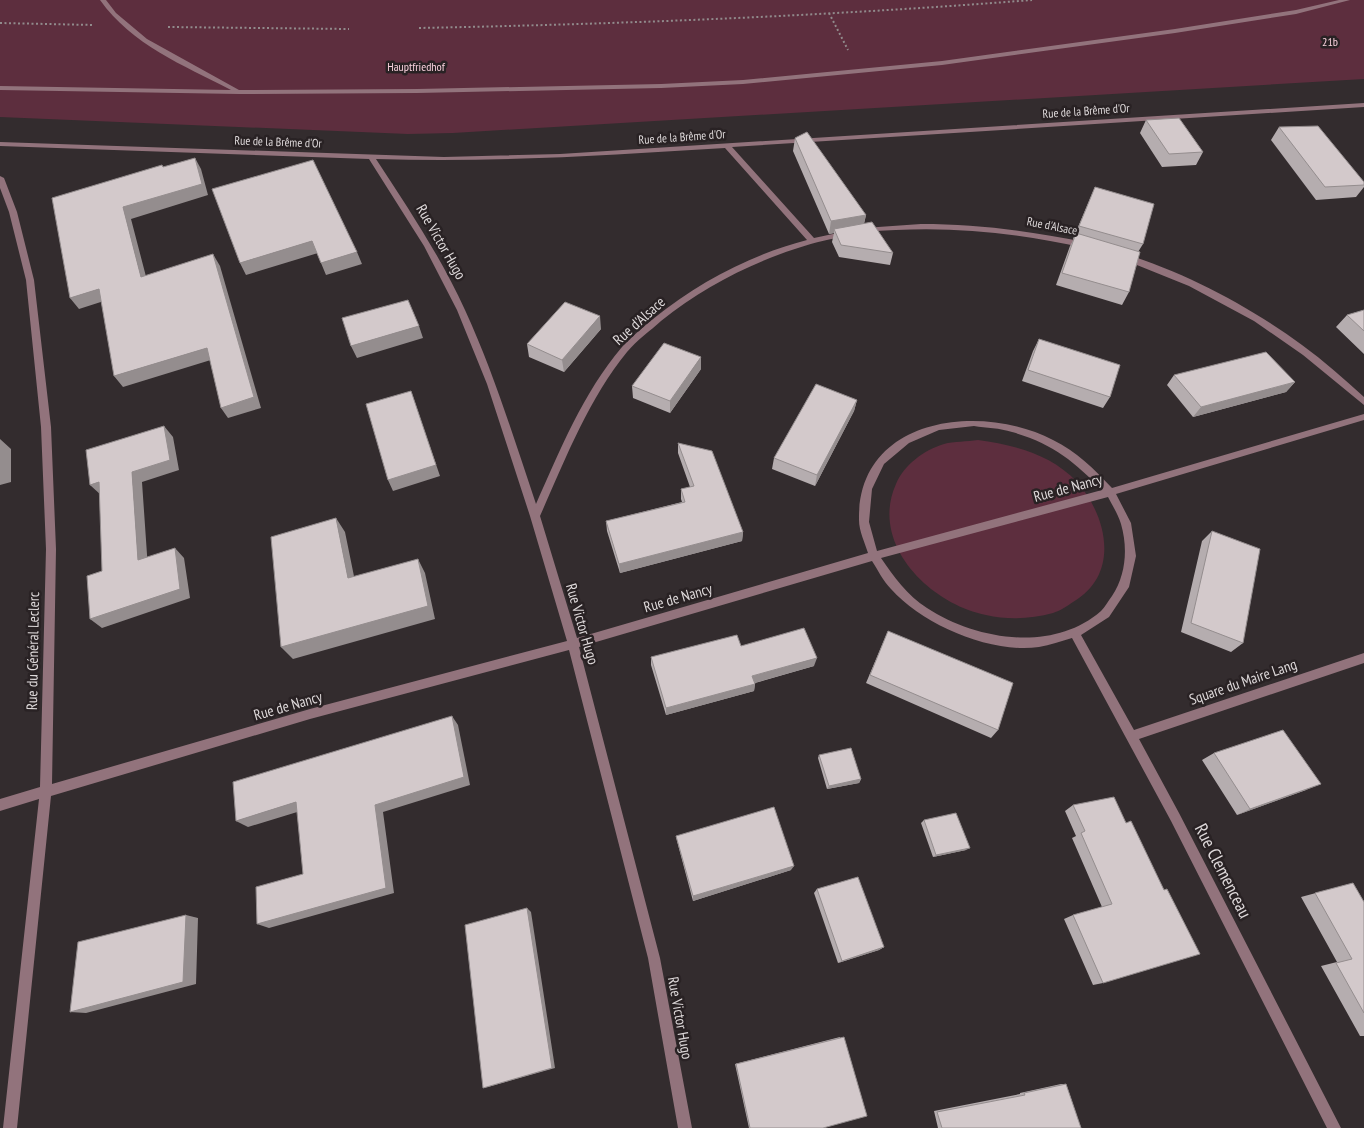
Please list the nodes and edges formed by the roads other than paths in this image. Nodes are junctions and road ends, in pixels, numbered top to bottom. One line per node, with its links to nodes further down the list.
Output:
1 (103, 0): 4 (street)
2 (1347, 0): 4 (street)
3 (0, 88): 4 (street)
4 (239, 92)
5 (1364, 105): 7 (street, Rue de la Brême d'Or)
6 (0, 144): 8 (street, Rue de la Brême d'Or)
7 (727, 146): 8 (street, Rue de la Brême d'Or); 10 (street)
8 (372, 156): 16 (street, Rue Victor Hugo)
9 (0, 178): 22 (street, Rue du Général Leclerc)
10 (812, 240): 11 (street, Rue d'Alsace); 16 (street, Rue d'Alsace)
11 (1093, 247)
12 (1116, 254): 13 (street)
13 (1364, 402)
14 (1364, 418): 15 (street, Rue de Nancy)
15 (1110, 492): 17 (street, Rue de Nancy); 17 (street); 18 (street)
16 (535, 516): 19 (street, Rue Victor Hugo)
17 (874, 556): 18 (street); 19 (street, Rue de Nancy)
18 (1074, 633): 21 (street, Rue Clemenceau)
19 (573, 644): 22 (street, Rue de Nancy); 25 (street, Rue Victor Hugo)
20 (1364, 658): 21 (street, Square du Maire Lang)
21 (1131, 736): 26 (street, Rue Clemenceau)
22 (46, 792): 23 (street, Rue de Nancy); 24 (street, Rue du Général Leclerc)
23 (0, 805)
24 (10, 1128)
25 (685, 1128)
26 (1334, 1128)

